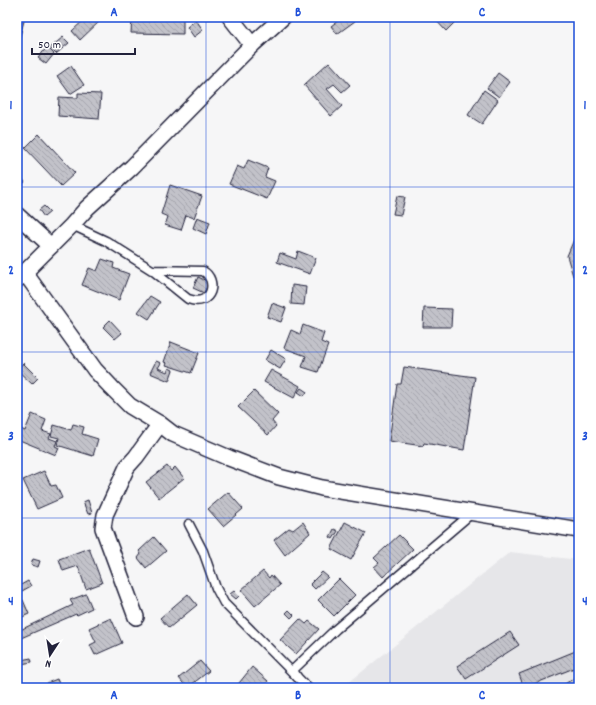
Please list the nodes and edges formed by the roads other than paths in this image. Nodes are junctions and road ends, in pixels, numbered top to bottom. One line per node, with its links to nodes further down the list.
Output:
1 (230, 17): 3 (street)
2 (283, 17): 3 (street)
3 (252, 45): 5 (street)
4 (17, 215): 6 (street)
5 (72, 225): 6 (street); 7 (lane)
6 (51, 246): 8 (street)
7 (152, 270): 7 (lane)
8 (21, 276): 9 (street)
9 (160, 424): 10 (street); 13 (street)
10 (472, 512): 12 (street); 14 (lane)
11 (189, 524): 14 (lane)
12 (579, 530)
13 (136, 617)
14 (297, 677): 15 (lane)
15 (308, 688)

